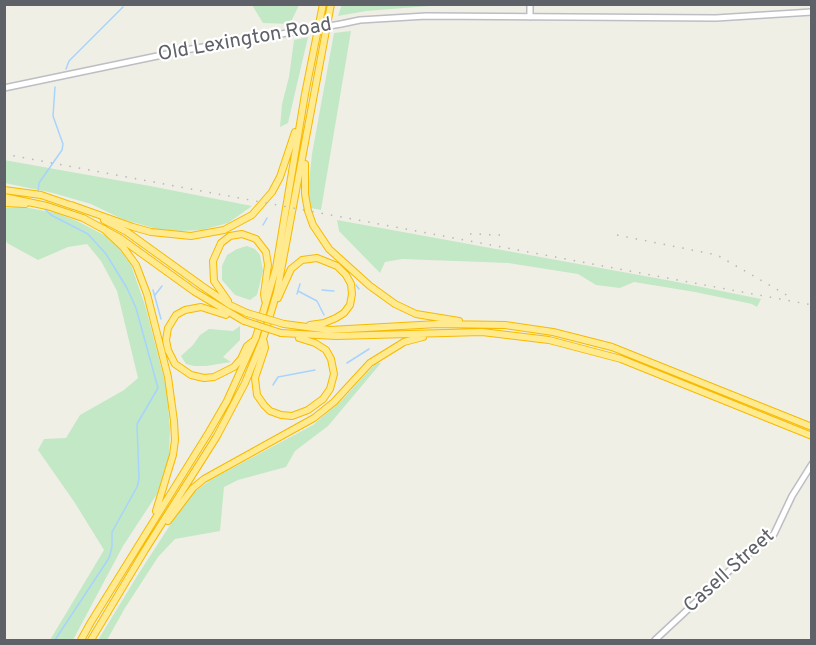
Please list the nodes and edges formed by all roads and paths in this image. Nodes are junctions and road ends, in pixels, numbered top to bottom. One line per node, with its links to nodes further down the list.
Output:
1 (324, 4): 7 (highway)
2 (331, 4): 8 (highway)
3 (530, 4): 5 (main road)
4 (812, 12): 5 (main road, Old Lexington Road)
5 (530, 17): 6 (main road, Old Lexington Road, bridge)
6 (4, 88)
7 (305, 94): 13 (highway); 15 (highway)
8 (306, 143): 16 (highway); 19 (highway)
9 (4, 188): 13 (highway)
10 (4, 197): 11 (highway)
11 (26, 202): 12 (highway); 14 (highway)
12 (4, 203)
13 (71, 205): 17 (highway)
14 (104, 229): 18 (highway); 28 (highway)
15 (265, 303): 17 (highway); 24 (highway)
16 (274, 304): 20 (highway); 23 (highway)
17 (230, 305): 20 (highway, bridge)
18 (244, 321): 22 (highway, bridge); 24 (highway)
19 (505, 325): 20 (highway); 25 (highway)
20 (293, 326)
21 (458, 333): 22 (highway); 26 (highway); 29 (highway)
22 (293, 335): 23 (highway)
23 (263, 339): 29 (highway)
24 (255, 340): 28 (highway)
25 (812, 427)
26 (812, 436)
27 (812, 464): 32 (main road, Casell Street)
28 (153, 520): 30 (highway)
29 (145, 550): 31 (highway)
30 (81, 640)
31 (91, 640)
32 (655, 640)

